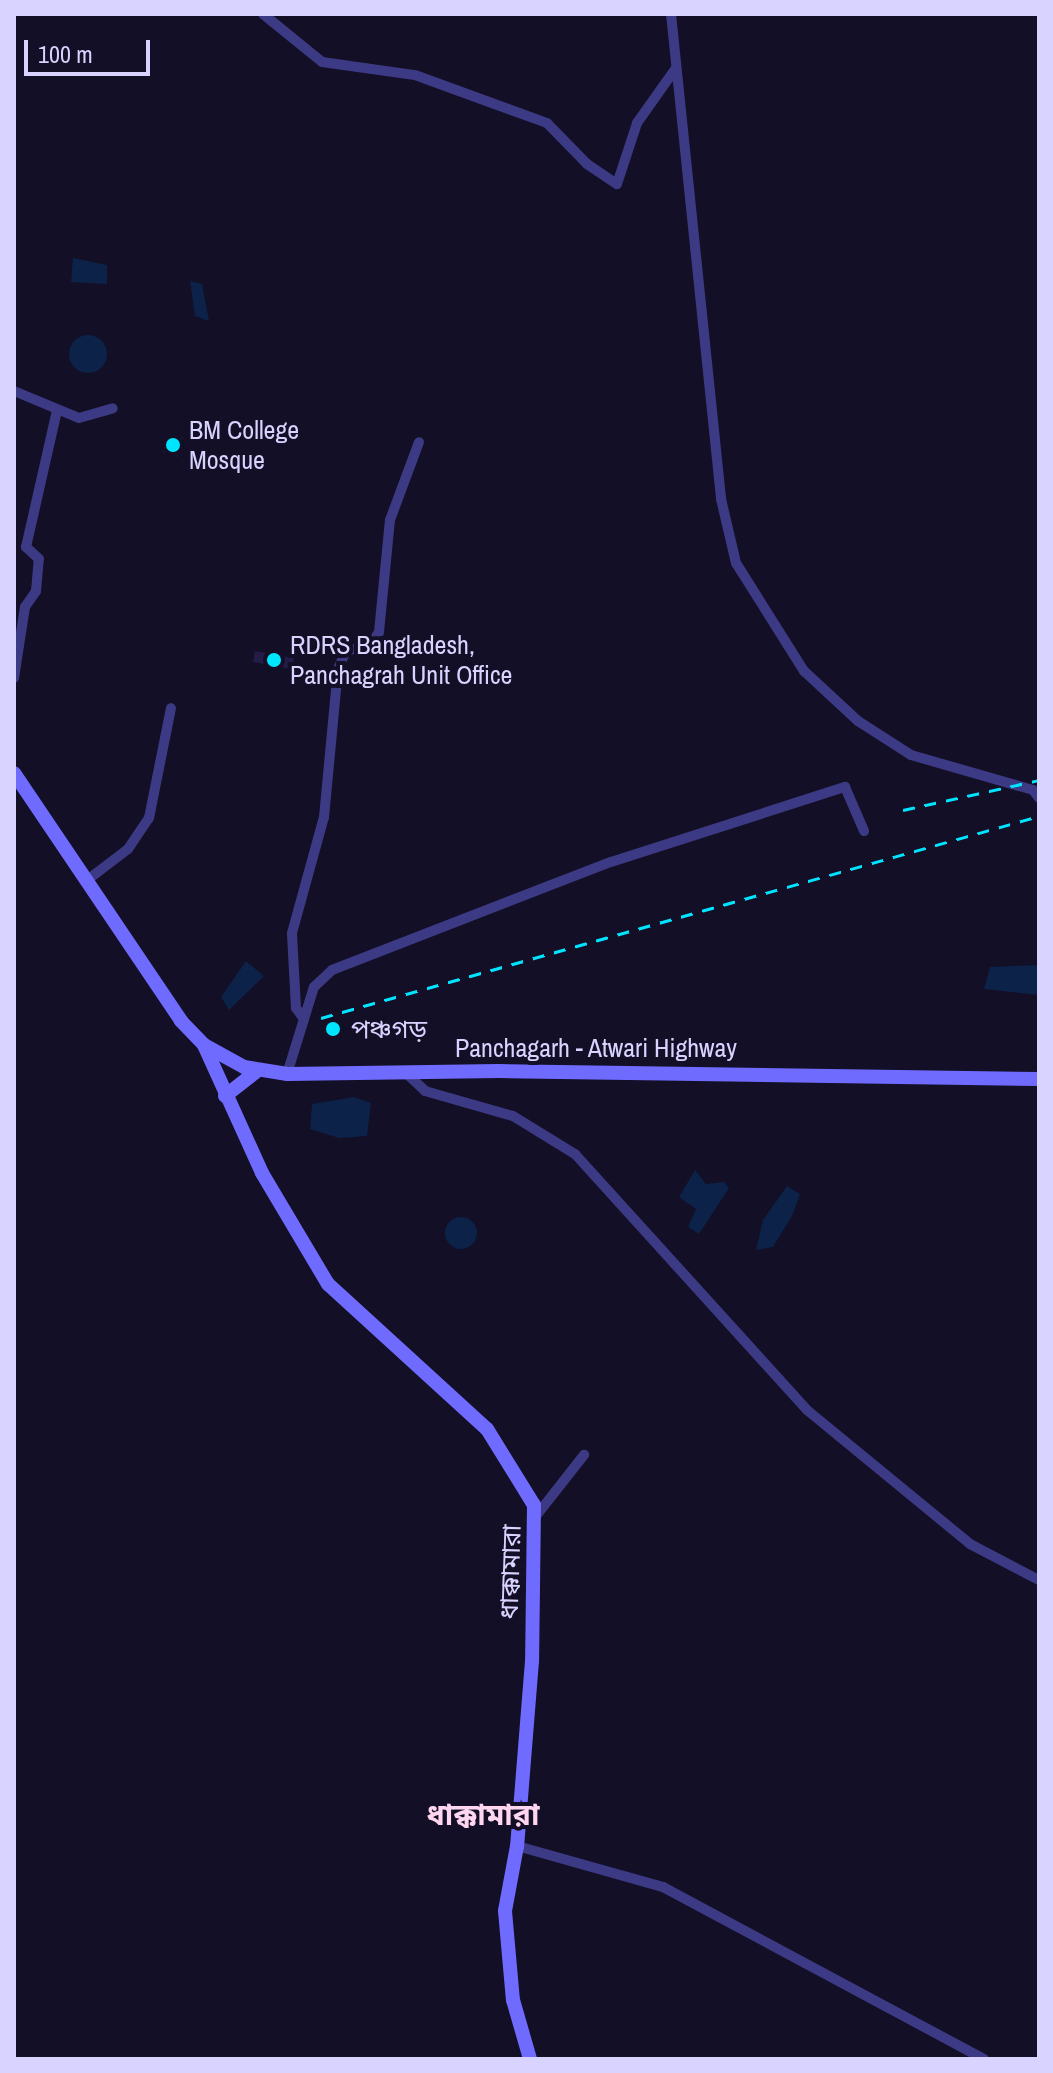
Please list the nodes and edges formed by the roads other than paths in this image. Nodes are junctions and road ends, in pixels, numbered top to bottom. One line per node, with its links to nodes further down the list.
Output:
1 (263, 14): 3 (street)
2 (671, 14): 3 (street)
3 (676, 68): 11 (street)
4 (14, 391): 6 (street)
5 (113, 408): 6 (street)
6 (57, 411): 8 (street)
7 (419, 442): 14 (street)
8 (14, 678)
9 (171, 708): 13 (street)
10 (14, 773): 13 (street, Panchagarh - Atwari Highway)
11 (1039, 798)
12 (864, 831): 14 (street)
13 (86, 881): 15 (street, Panchagarh - Atwari Highway)
14 (304, 1019): 18 (street)
15 (204, 1045): 16 (street, Panchagarh - Atwari Highway); 20 (street, ধাক্কামারা)
16 (257, 1071): 18 (street, Panchagarh - Atwari Highway); 20 (street)
17 (406, 1073): 18 (street, Panchagarh - Atwari Highway); 19 (street, Panchagarh - Atwari Highway); 23 (street)
18 (287, 1074)
19 (1039, 1079)
20 (225, 1096): 22 (street, ধাক্কামারা)
21 (584, 1455): 22 (street)
22 (536, 1516): 24 (street, ধাক্কামারা)
23 (1039, 1580)
24 (517, 1846): 25 (street, ধাক্কামারা); 26 (street)
25 (530, 2059)
26 (984, 2059)

